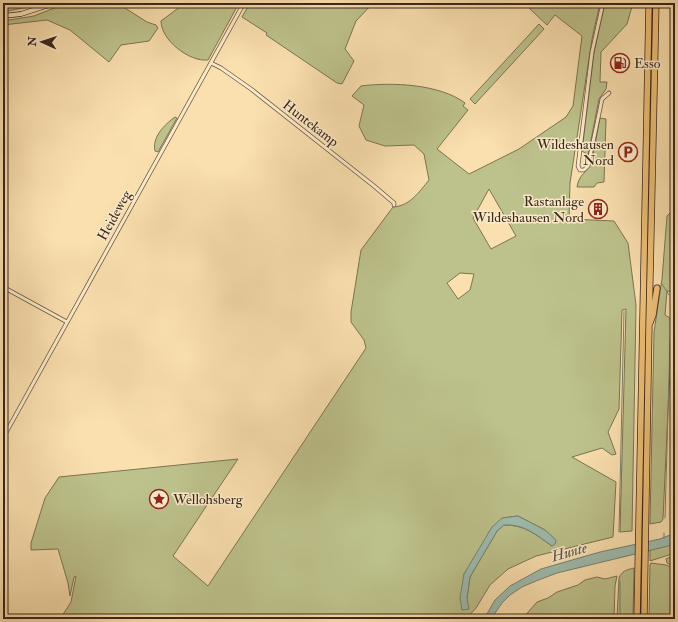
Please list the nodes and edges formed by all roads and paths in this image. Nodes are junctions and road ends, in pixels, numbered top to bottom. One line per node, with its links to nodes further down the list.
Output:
1 (55, 3): 6 (main road)
2 (244, 3): 7 (street, Heideweg)
3 (603, 3): 8 (street)
4 (649, 3): 15 (highway)
5 (656, 3): 13 (highway)
6 (3, 16)
7 (211, 63): 9 (street, Huntekamp); 12 (street, Heideweg)
8 (609, 93)
9 (394, 205)
10 (3, 287): 12 (street)
11 (657, 288): 13 (highway)
12 (67, 322): 14 (street, Heideweg)
13 (648, 325): 16 (highway)
14 (3, 438)
15 (637, 619)
16 (644, 619)

